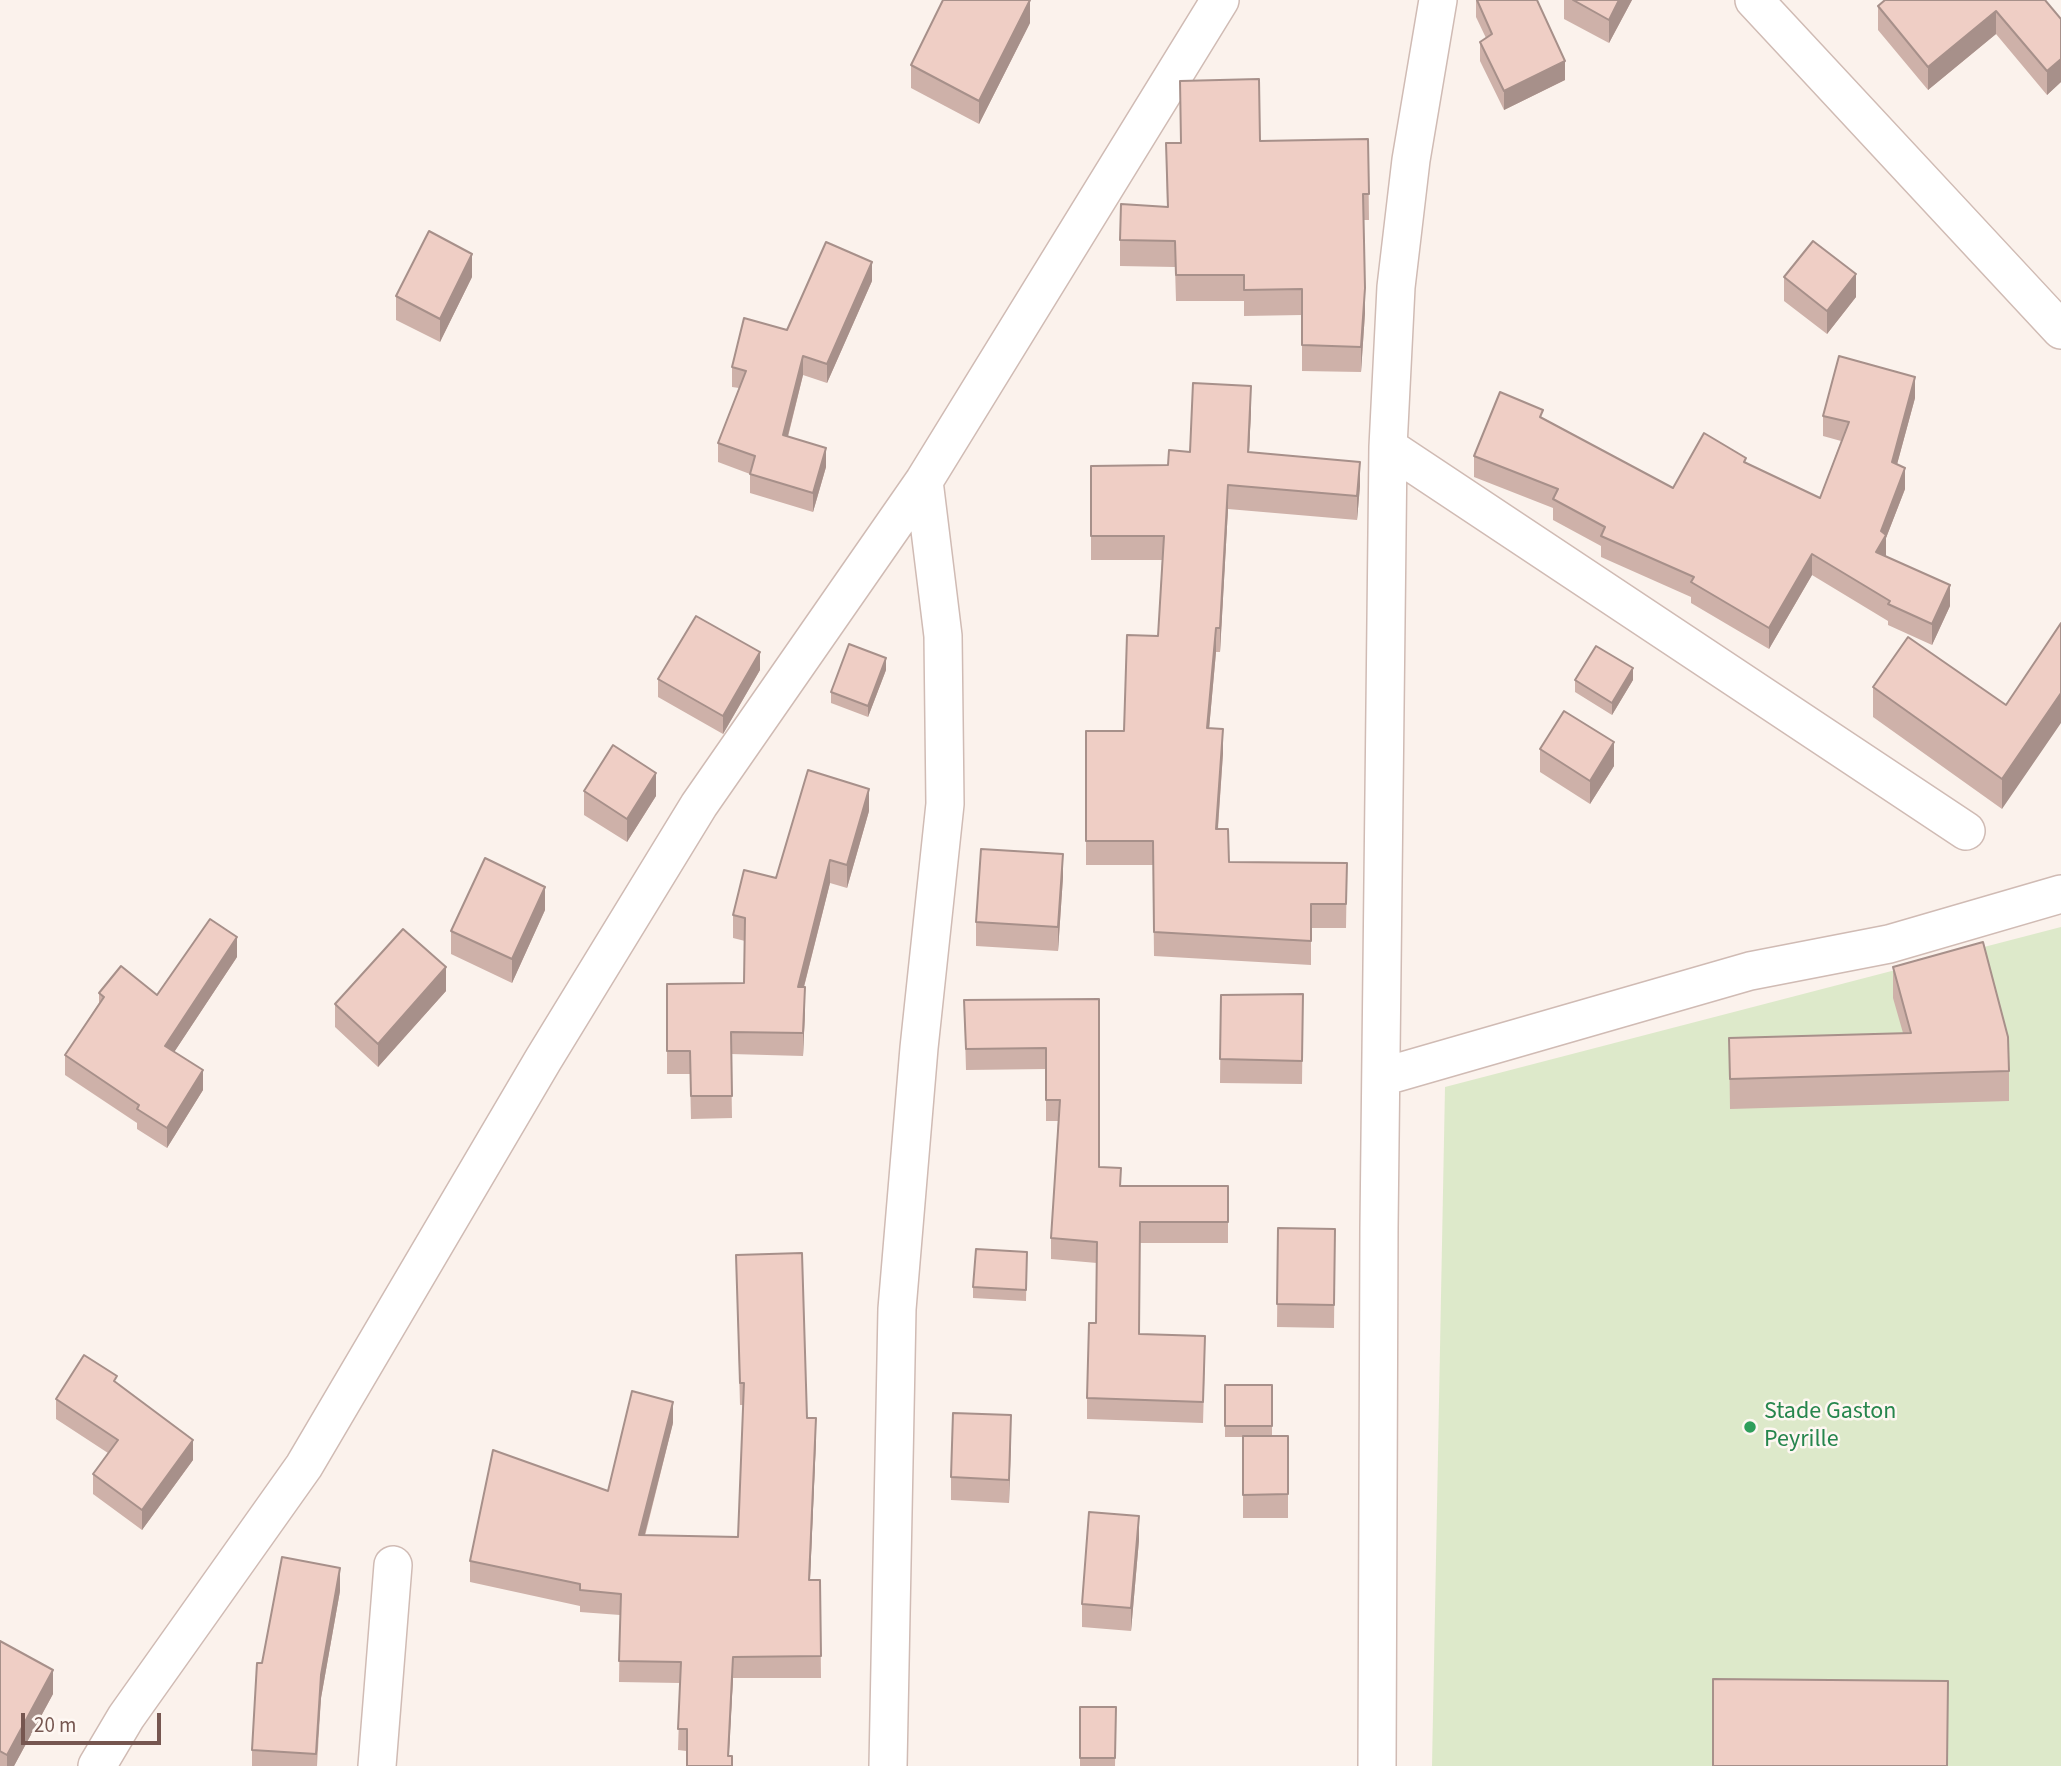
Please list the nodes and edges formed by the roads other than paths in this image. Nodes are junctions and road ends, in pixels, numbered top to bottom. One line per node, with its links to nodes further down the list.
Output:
1 (1220, 0): 6 (street)
2 (1438, 0): 5 (street)
3 (1754, 0): 4 (street)
4 (2061, 330)
5 (1388, 447): 7 (street); 9 (street)
6 (924, 481): 11 (street); 13 (street)
7 (1966, 831)
8 (2061, 894): 9 (street)
9 (1382, 1077): 14 (street)
10 (393, 1565): 12 (street)
11 (97, 1766)
12 (377, 1766)
13 (888, 1766)
14 (1377, 1766)

